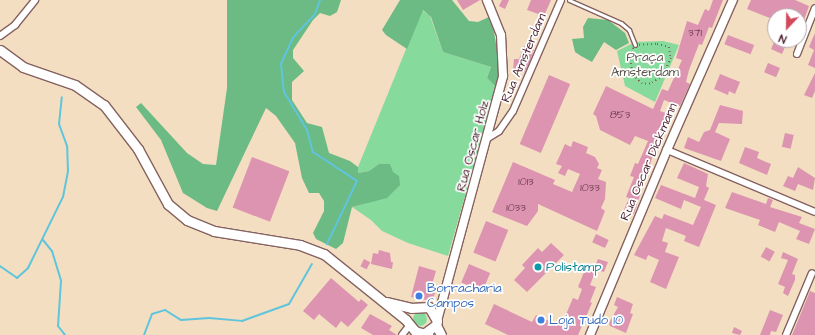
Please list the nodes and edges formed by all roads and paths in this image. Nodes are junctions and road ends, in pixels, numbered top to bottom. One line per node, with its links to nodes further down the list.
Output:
1 (35, 0): 7 (street)
2 (487, 0): 11 (street, Rua Oscar Holz)
3 (561, 0): 11 (street, Rua Amsterdam)
4 (569, 0): 8 (lane)
5 (733, 0): 12 (street, Rua Oscar Dickmann)
6 (815, 8): 10 (street)
7 (0, 36)
8 (635, 45): 8 (path)
9 (0, 50): 15 (main road)
10 (797, 54)
11 (488, 138): 16 (street, Rua Oscar Holz)
12 (666, 150): 13 (street); 24 (street, Rua Oscar Dickmann)
13 (815, 212)
14 (812, 273): 25 (street)
15 (379, 298): 18 (main road); 19 (main road)
16 (445, 298): 17 (street); 20 (street, Rua Oscar Holz)
17 (429, 307): 18 (main road); 20 (main road)
18 (411, 308): 19 (main road)
19 (408, 323): 21 (main road); 22 (street)
20 (436, 323): 21 (main road); 23 (main road)
21 (427, 334)
22 (402, 335)
23 (441, 335)
24 (590, 335)
25 (786, 335)

